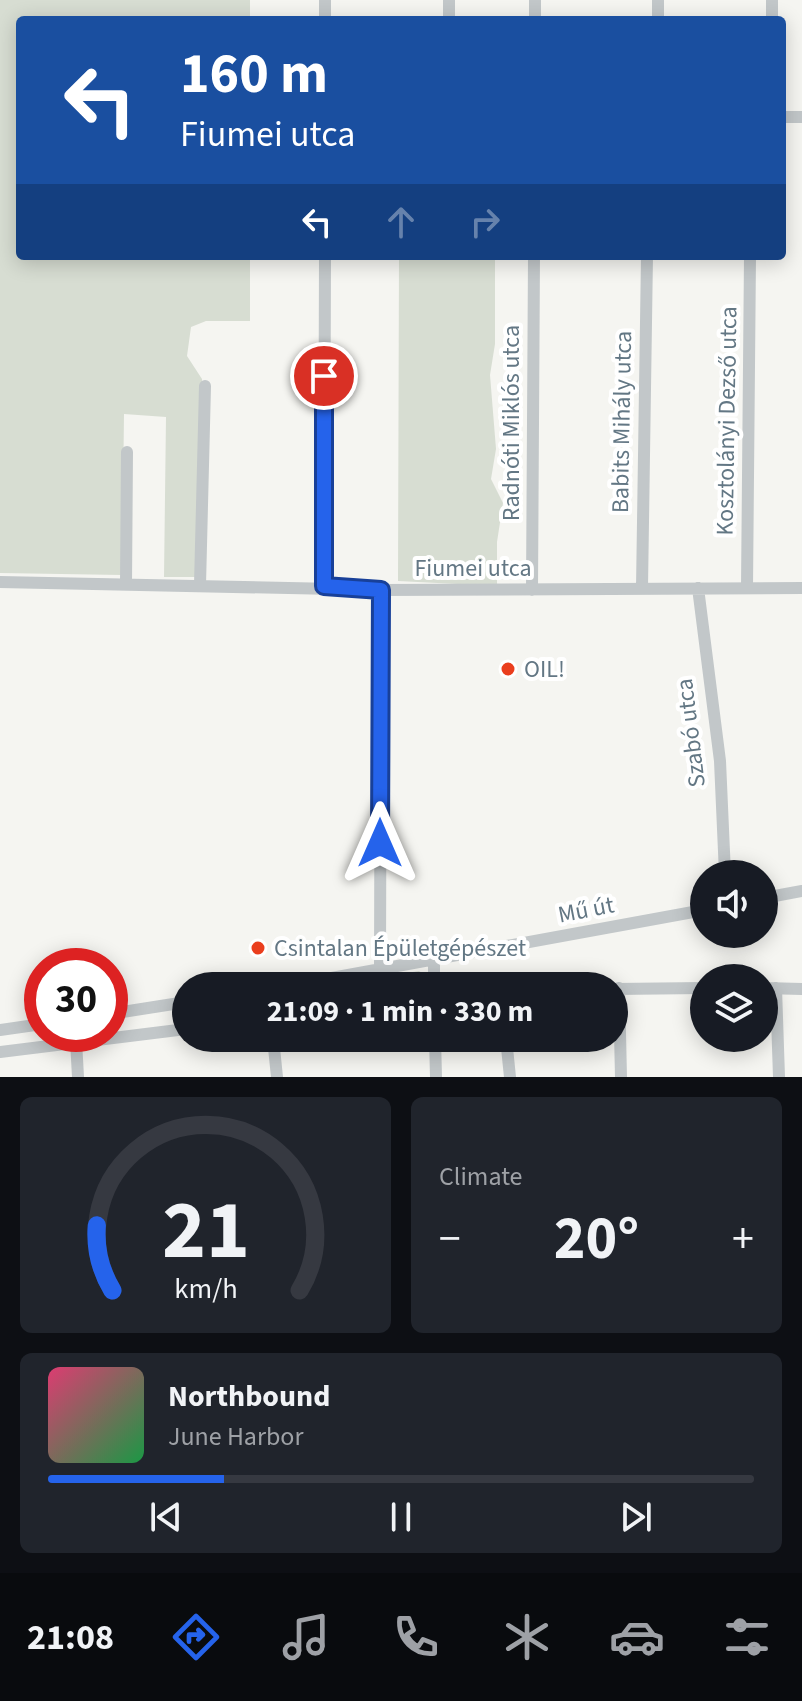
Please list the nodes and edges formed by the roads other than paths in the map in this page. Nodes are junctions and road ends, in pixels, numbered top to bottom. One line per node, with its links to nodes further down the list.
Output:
1 (325, 260): 10 (street)
2 (534, 260): 16 (street, Radnóti Miklós utca)
3 (647, 260): 12 (street, Babits Mihály utca)
4 (750, 260): 11 (street, Kosztolányi Dezső utca)
5 (205, 386): 9 (street)
6 (127, 452): 8 (street)
7 (0, 582): 8 (street, Fiumei utca)
8 (126, 584): 9 (street, Fiumei utca)
9 (200, 585): 10 (street, Fiumei utca)
10 (324, 586): 15 (street, Fiumei utca)
11 (747, 587): 13 (street, Fiumei utca); 14 (street, Fiumei utca)
12 (642, 588): 13 (street, Fiumei utca); 16 (street, Fiumei utca)
13 (698, 588): 17 (street, Szabó utca)
14 (802, 588)
15 (381, 590): 16 (street, Fiumei utca); 22 (street)
16 (532, 590)
17 (724, 860)
18 (802, 891): 19 (street)
19 (778, 895)
20 (690, 913): 21 (street, Mű út)
21 (434, 961): 22 (street, Mű út); 24 (street)
22 (380, 970): 23 (street, Mű út)
23 (368, 972)
24 (434, 972)
25 (690, 988): 27 (street)
26 (778, 988): 28 (street)
27 (628, 989)
28 (802, 989)
29 (172, 1004): 30 (street)
30 (128, 1011)
31 (24, 1027): 32 (street)
32 (0, 1030)
33 (172, 1030): 34 (street)
34 (128, 1035)
35 (24, 1048): 36 (street)
36 (0, 1052)
37 (77, 1052): 43 (street)
38 (274, 1052): 44 (street)
39 (435, 1052): 45 (street)
40 (507, 1052): 46 (street)
41 (620, 1052): 47 (street)
42 (776, 1052): 48 (street)
43 (78, 1077)
44 (277, 1077)
45 (436, 1077)
46 (510, 1077)
47 (621, 1077)
48 (779, 1077)

